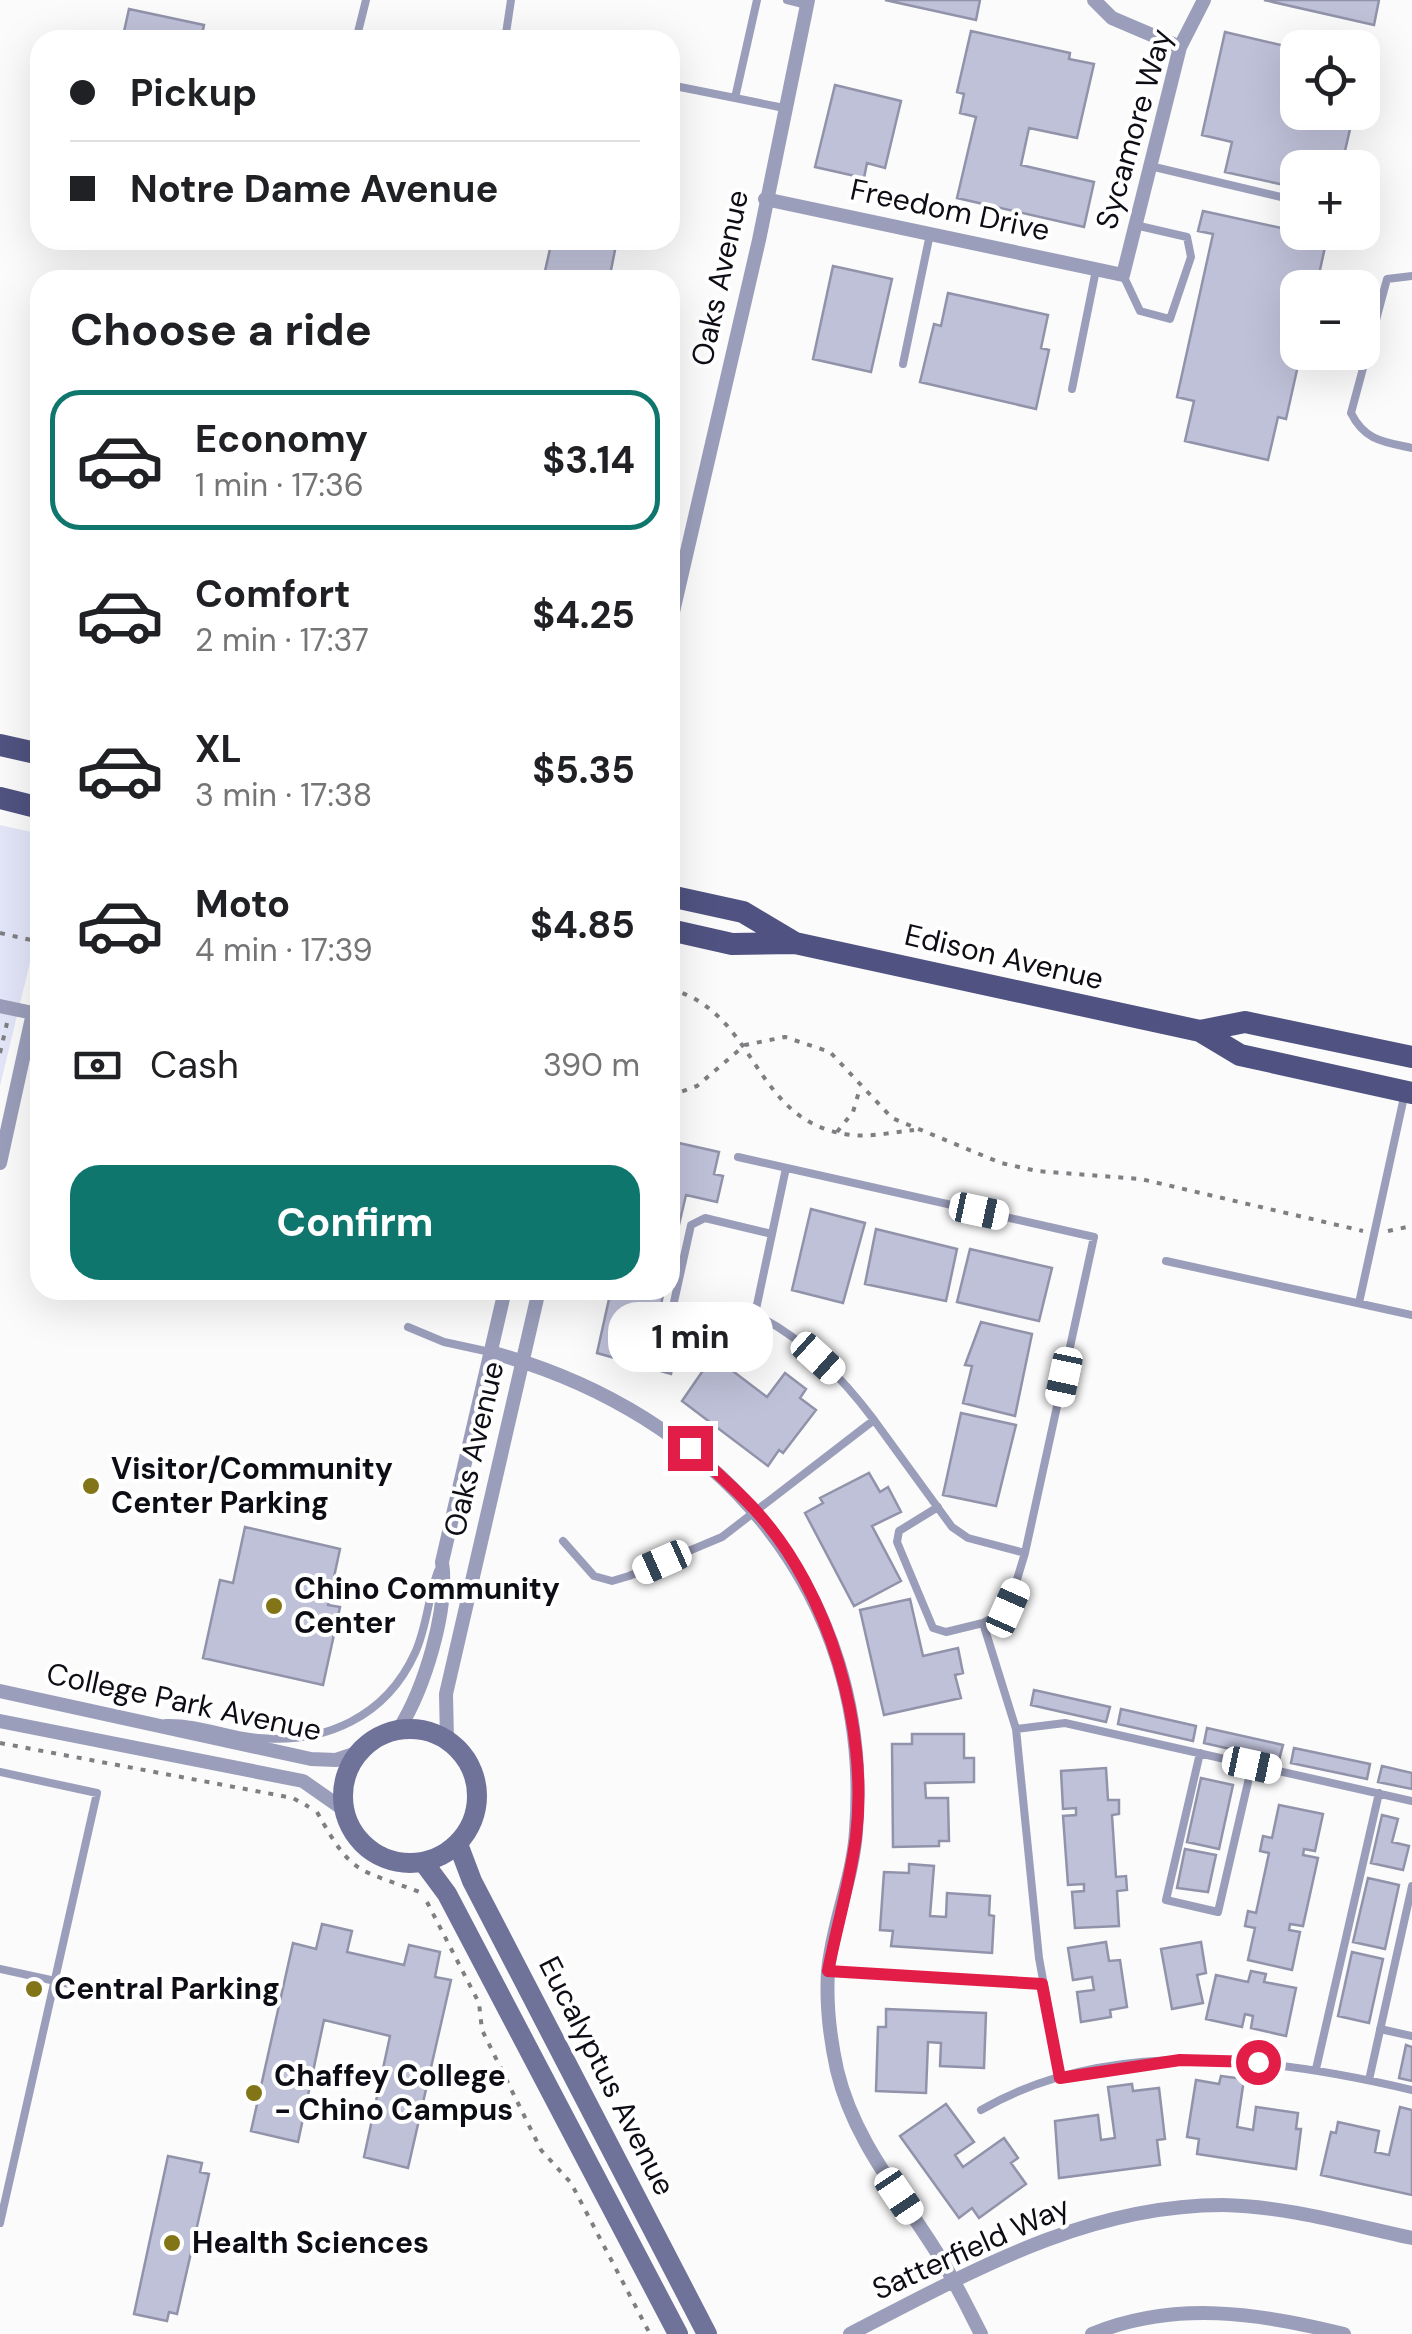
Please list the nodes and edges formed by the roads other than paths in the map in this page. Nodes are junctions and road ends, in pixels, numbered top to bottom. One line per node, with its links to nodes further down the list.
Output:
1 (366, 0): 8 (lane)
2 (512, 0): 9 (lane)
3 (756, 0): 12 (lane)
4 (787, 0): 7 (lane)
5 (1094, 0): 10 (street)
6 (1204, 0): 10 (street, Sycamore Way)
7 (808, 2): 13 (street, Oaks Avenue)
8 (358, 30)
9 (507, 30)
10 (1180, 47): 14 (street, Sycamore Way)
11 (680, 86): 12 (lane)
12 (735, 98): 13 (lane)
13 (784, 108): 16 (street, Oaks Avenue)
14 (1150, 166): 15 (lane); 17 (street, Sycamore Way)
15 (1280, 197)
16 (765, 200): 18 (street, Freedom Drive); 25 (street, Oaks Avenue)
17 (1135, 225): 20 (street, Sycamore Way); 20 (lane)
18 (930, 234): 19 (street, Freedom Drive); 22 (lane)
19 (1096, 270): 20 (street, Freedom Drive); 23 (lane)
20 (1123, 275)
21 (1412, 276): 24 (lane)
22 (903, 364)
23 (1072, 389)
24 (1412, 448)
25 (680, 581)
26 (0, 745): 27 (main road)
27 (30, 752)
28 (0, 798): 29 (main road)
29 (30, 806)
30 (680, 898): 32 (main road, Edison Avenue)
31 (680, 932): 32 (main road, Edison Avenue)
32 (796, 942): 36 (main road, Edison Avenue)
33 (0, 1006): 34 (street)
34 (30, 1012)
35 (30, 1027): 40 (street)
36 (1200, 1031): 37 (main road, Edison Avenue); 38 (main road, Edison Avenue)
37 (1412, 1057)
38 (1408, 1092): 48 (lane)
39 (738, 1156): 41 (lane)
40 (0, 1163)
41 (786, 1168): 42 (lane); 58 (lane)
42 (772, 1234): 44 (lane); 49 (lane)
43 (1166, 1261): 48 (lane)
44 (680, 1274)
45 (503, 1300): 52 (street, Oaks Avenue)
46 (537, 1300): 53 (street, Oaks Avenue)
47 (674, 1300): 49 (lane)
48 (1359, 1303): 50 (lane)
49 (755, 1314): 54 (lane)
50 (1412, 1315)
51 (408, 1327): 52 (lane)
52 (490, 1352): 53 (street); 59 (street, Oaks Avenue)
53 (523, 1361): 56 (street); 66 (street, Oaks Avenue)
54 (874, 1420): 55 (lane); 56 (lane)
55 (938, 1507): 58 (lane); 60 (lane)
56 (757, 1512): 57 (lane); 78 (street)
57 (563, 1541)
58 (1025, 1553): 60 (lane)
59 (442, 1562): 63 (lane); 64 (street, Oaks Avenue)
60 (983, 1623): 65 (lane)
61 (0, 1691): 63 (street, College Park Avenue)
62 (0, 1721): 73 (street, College Park Avenue)
63 (147, 1724): 67 (street, College Park Avenue)
64 (399, 1729): 66 (street); 67 (street)
65 (1016, 1729): 68 (lane); 80 (lane)
66 (447, 1740): 74 (street)
67 (358, 1753): 73 (street)
68 (1200, 1753): 69 (lane); 69 (lane)
69 (1252, 1765): 71 (lane)
70 (0, 1772): 79 (lane)
71 (1379, 1793): 72 (lane); 84 (lane)
72 (1412, 1801)
73 (343, 1808): 75 (street)
74 (458, 1844): 75 (street); 94 (street, Eucalyptus Avenue)
75 (424, 1862): 93 (street, Eucalyptus Avenue)
76 (1412, 1886): 82 (lane)
77 (0, 1968): 79 (lane)
78 (828, 1971): 80 (lane); 91 (street)
79 (54, 1981): 81 (lane); 89 (lane)
80 (1042, 1984): 85 (lane)
81 (92, 1990)
82 (1380, 2030): 83 (lane); 86 (lane)
83 (1412, 2036)
84 (1316, 2069): 85 (lane); 86 (lane)
85 (1060, 2078): 88 (lane)
86 (1369, 2080): 87 (lane)
87 (1412, 2090)
88 (981, 2110)
89 (0, 2222)
90 (1412, 2238): 91 (street, Satterfield Way)
91 (953, 2281): 95 (street, Satterfield Way); 96 (street)
92 (1280, 2326): 97 (street); 98 (street)
93 (678, 2334)
94 (707, 2334)
95 (850, 2334)
96 (981, 2334)
97 (1092, 2334)
98 (1344, 2334)

